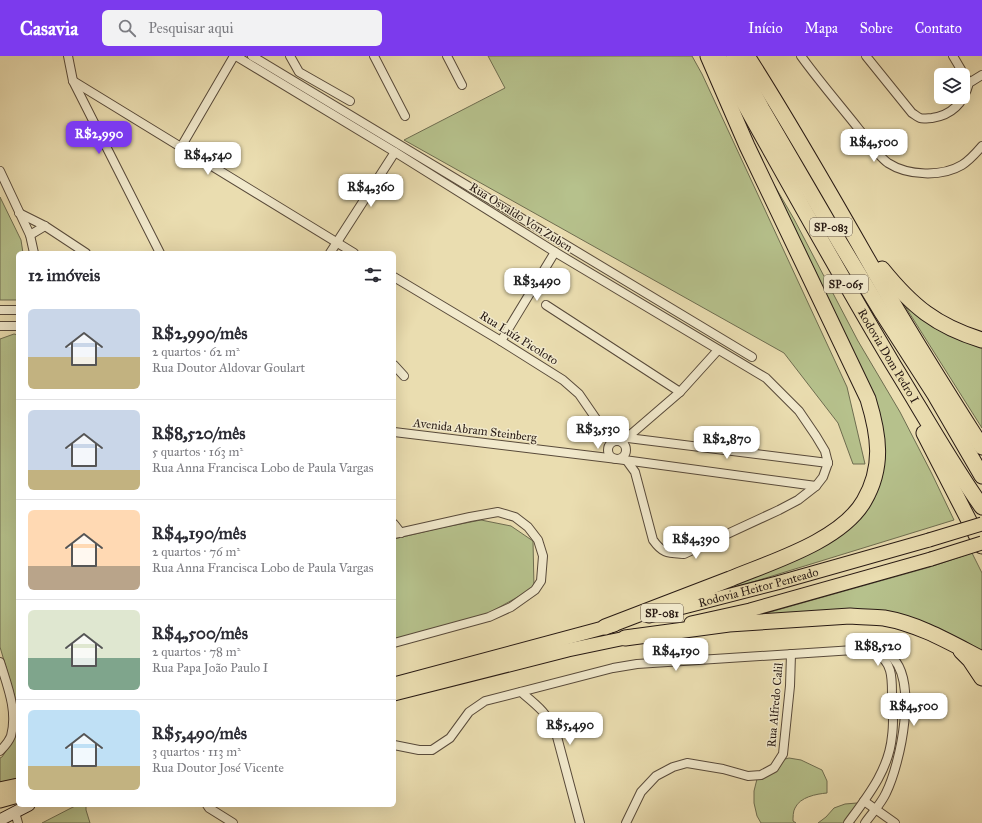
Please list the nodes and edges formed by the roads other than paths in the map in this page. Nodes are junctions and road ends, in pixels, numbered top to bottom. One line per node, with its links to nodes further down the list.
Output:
1 (68, 56): 17 (street)
2 (235, 56): 25 (street); 26 (street, Rua Osvaldo Von Zuben)
3 (252, 56): 14 (street, Rua Osvaldo Von Zuben)
4 (290, 56): 20 (street)
5 (374, 56): 23 (street)
6 (447, 56): 19 (street)
7 (708, 56): 67 (highway)
8 (718, 56): 28 (highway, Rodovia Dom Pedro I / SP-065)
9 (734, 56): 61 (highway, SP-083)
10 (747, 56): 21 (highway, SP-065)
11 (801, 56): 24 (street)
12 (866, 56): 22 (street)
13 (953, 56): 15 (street)
14 (262, 59): 50 (street, Rua Osvaldo Von Zuben)
15 (960, 68)
16 (982, 75): 18 (street)
17 (73, 81): 25 (street); 33 (street)
18 (970, 82)
19 (462, 85)
20 (350, 101)
21 (778, 104): 47 (highway); 57 (highway, SP-065)
22 (958, 104)
23 (405, 116)
24 (982, 146)
25 (181, 147): 32 (street)
26 (395, 152): 32 (street); 38 (street, Rua Osvaldo Von Zuben)
27 (0, 172): 29 (street)
28 (784, 176): 63 (highway, Rodovia Dom Pedro I / SP-065); 66 (highway, SP-083)
29 (19, 212): 30 (street); 31 (street)
30 (45, 226): 31 (street); 35 (street)
31 (30, 235): 34 (street)
32 (337, 242): 36 (street); 37 (street)
33 (157, 250)
34 (34, 251)
35 (83, 251)
36 (331, 251)
37 (351, 251)
38 (555, 252): 48 (street); 49 (street, Rua Osvaldo Von Zuben)
39 (396, 278): 48 (street, Rua Luíz Picoloto)
40 (546, 305): 53 (street)
41 (0, 310): 42 (street)
42 (16, 310)
43 (0, 323): 44 (street)
44 (16, 325)
45 (16, 325): 46 (street)
46 (0, 326)
47 (982, 340)
48 (502, 341): 56 (street, Rua Luíz Picoloto)
49 (718, 350): 53 (street); 60 (street, Rua Osvaldo Von Zuben)
50 (752, 357)
51 (396, 367): 52 (street)
52 (404, 376)
53 (680, 392): 55 (street)
54 (396, 432): 58 (street, Avenida Abram Steinberg)
55 (625, 440): 56 (street); 58 (street); 60 (street)
56 (612, 442): 58 (street)
57 (982, 447)
58 (617, 459): 59 (street, Avenida Abram Steinberg)
59 (627, 461): 62 (street, Avenida Abram Steinberg); 62 (street)
60 (828, 463): 62 (street)
61 (982, 476)
62 (816, 486)
63 (982, 507)
64 (982, 524): 67 (main road, Rodovia Heitor Penteado / SP-081, bridge)
65 (397, 534): 69 (street)
66 (982, 545): 68 (main road, Rodovia Heitor Penteado / SP-081, bridge)
67 (605, 627): 76 (main road, Rodovia Heitor Penteado / SP-081)
68 (625, 638): 70 (highway); 78 (main road, Rodovia Heitor Penteado / SP-081)
69 (396, 642)
70 (951, 643): 73 (highway); 75 (highway)
71 (869, 649): 72 (street); 85 (street); 88 (street)
72 (791, 654): 77 (street); 94 (street, Rua Alfredo Calil)
73 (982, 659)
74 (0, 662): 80 (street)
75 (982, 678)
76 (396, 683)
77 (521, 692): 79 (street); 93 (street)
78 (396, 693)
79 (396, 744)
80 (0, 751)
81 (16, 785): 82 (main road)
82 (0, 790)
83 (16, 797): 84 (main road)
84 (0, 801)
85 (864, 801): 88 (street); 95 (street)
86 (25, 807): 89 (street)
87 (208, 807): 92 (street)
88 (876, 809): 96 (street); 97 (street)
89 (15, 812): 90 (street); 91 (street)
90 (0, 820)
91 (18, 823)
92 (233, 823)
93 (580, 823)
94 (626, 823)
95 (848, 823)
96 (865, 823)
97 (895, 823)

